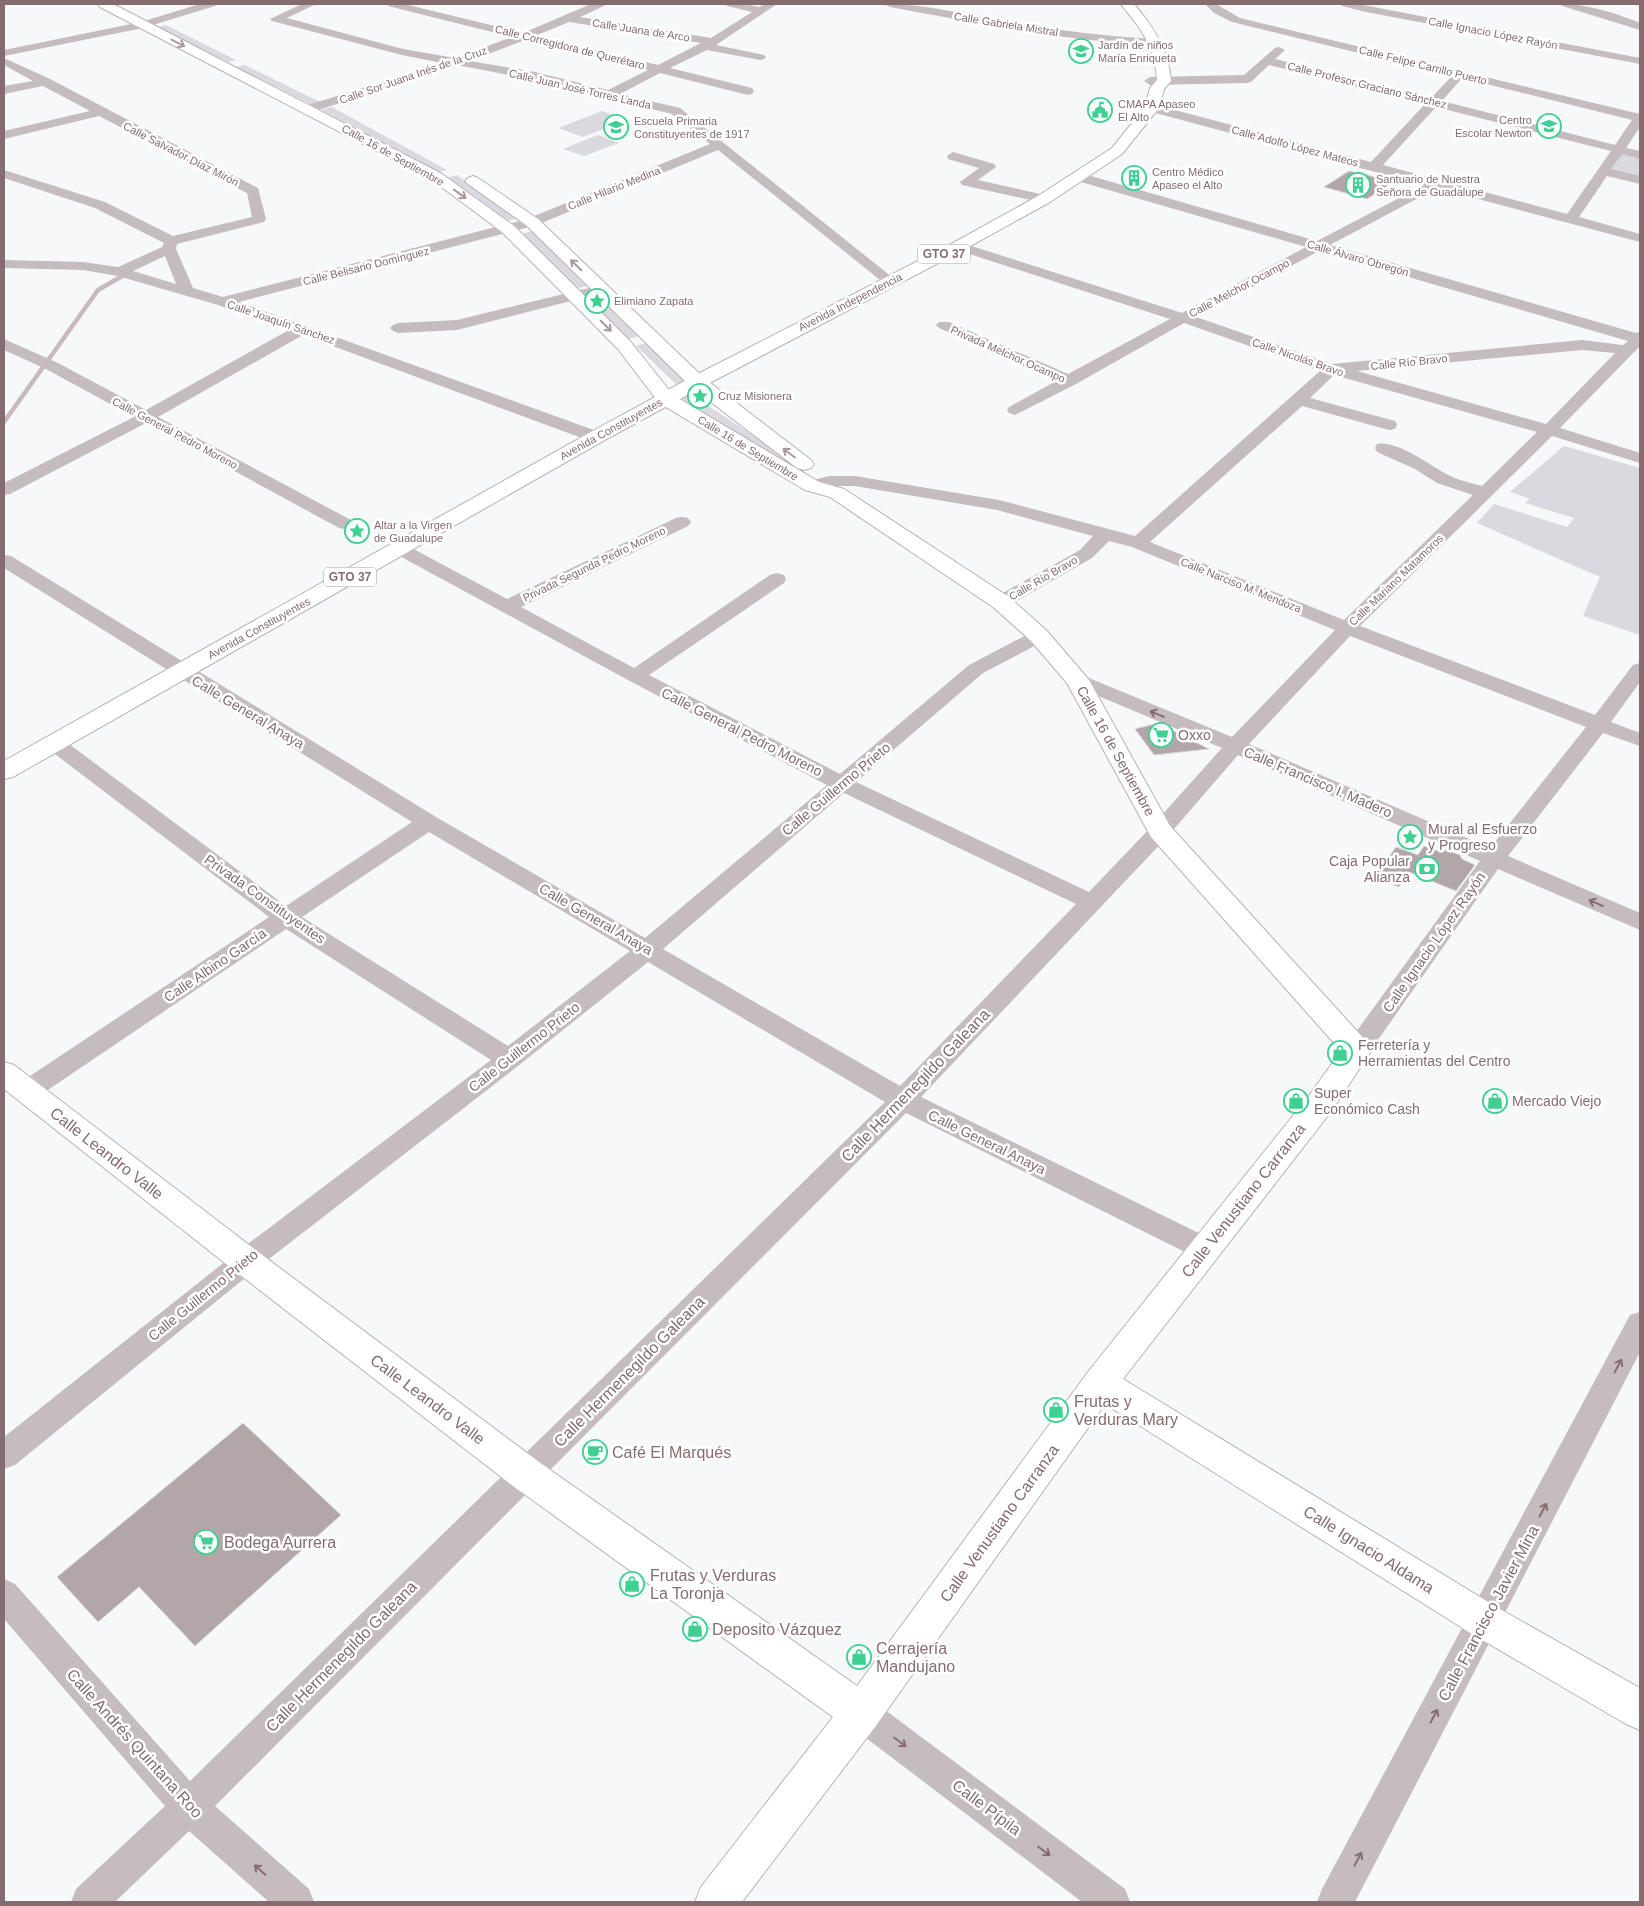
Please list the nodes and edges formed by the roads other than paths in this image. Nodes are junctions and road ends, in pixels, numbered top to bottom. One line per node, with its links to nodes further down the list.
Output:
1 (104, 4): 20 (street, Calle 16 de Septiembre)
2 (135, 4): 19 (street)
3 (212, 4): 19 (street)
4 (311, 4): 34 (street, Calle Juan José Torres Landa)
5 (392, 4): 24 (street, Calle Corregidora de Querétaro)
6 (570, 4): 15 (street, Calle Juana de Arco)
7 (731, 4): 17 (street)
8 (772, 4): 17 (street)
9 (890, 4): 21 (street, Calle Gabriela Mistral)
10 (1112, 4): 25 (street, Avenida Independencia / GTO 37)
11 (1127, 4): 26 (street, Avenida Independencia / GTO 37)
12 (1210, 4): 23 (street, Calle Felipe Carrillo Puerto)
13 (1346, 4): 33 (street, Calle Ignacio López Rayón)
14 (1566, 4): 22 (street)
15 (596, 6): 18 (street, Calle Sor Juana Inés de la Cruz)
16 (982, 8): 21 (street)
17 (760, 11): 27 (street)
18 (568, 18): 24 (street, Calle Sor Juana Inés de la Cruz); 27 (street, Calle Juana de Arco)
19 (163, 20): 20 (street); 30 (street)
20 (143, 25): 28 (street); 35 (street, Calle 16 de Septiembre, one-way to 35)
21 (1013, 26): 25 (street, Calle Gabriela Mistral)
22 (1640, 27)
23 (1294, 34): 32 (street); 37 (street, Calle Felipe Carrillo Puerto)
24 (524, 36): 34 (street, Calle Sor Juana Inés de la Cruz); 36 (street, Calle Corregidora de Querétaro)
25 (1137, 42): 26 (street, Calle Gabriela Mistral); 40 (street, Avenida Independencia / GTO 37)
26 (1153, 42): 40 (street, Avenida Independencia / GTO 37)
27 (710, 44): 29 (street, Calle Juana de Arco); 36 (street)
28 (4, 53)
29 (760, 57)
30 (243, 60): 35 (street); 39 (street)
31 (4, 61): 38 (street, Calle Salvador Díaz Mirón)
32 (1268, 61): 40 (street); 45 (street, Calle Profesor Graciano Sánchez)
33 (1640, 61)
34 (453, 63): 43 (street, Calle Juan José Torres Landa); 46 (street, Calle Sor Juana Inés de la Cruz)
35 (222, 66): 44 (street, Calle 16 de Septiembre)
36 (661, 69): 42 (street, Calle Corregidora de Querétaro); 43 (street)
37 (1460, 74): 45 (street); 50 (street, Calle Felipe Carrillo Puerto)
38 (46, 82): 41 (street); 48 (street, Calle Salvador Díaz Mirón)
39 (287, 82)
40 (1157, 83): 47 (street, Avenida Independencia / GTO 37)
41 (4, 90)
42 (748, 90)
43 (610, 94): 52 (street, Calle Juan José Torres Landa)
44 (311, 102): 46 (street, Calle 16 de Septiembre); 59 (street, Calle 16 de Septiembre)
45 (1435, 102): 53 (street, Calle Profesor Graciano Sánchez); 56 (street)
46 (331, 103): 49 (street, Calle 16 de Septiembre)
47 (1152, 108): 56 (street, Calle Adolfo López Mateos); 60 (street, Avenida Independencia / GTO 37)
48 (100, 112): 51 (street); 70 (street, Calle Salvador Díaz Mirón)
49 (348, 112)
50 (1640, 118): 53 (street)
51 (4, 135)
52 (720, 146): 67 (street, Calle Hilario Medina); 75 (street, Calle Juan José Torres Landa)
53 (1618, 149): 54 (street, Calle Profesor Graciano Sánchez); 57 (street)
54 (1640, 155)
55 (953, 156): 65 (street)
56 (1374, 167): 63 (street, Calle Adolfo López Mateos)
57 (1603, 171): 61 (street); 66 (street)
58 (4, 174): 62 (street)
59 (437, 177): 67 (street, Calle 16 de Septiembre); 68 (street, Calle 16 de Septiembre, one-way to 68)
60 (1079, 177): 65 (street, Avenida Independencia / GTO 37); 72 (street, Calle Álvaro Obregón)
61 (1640, 180)
62 (38, 184): 64 (street); 70 (street)
63 (1437, 184): 66 (street, Calle Adolfo López Mateos); 72 (street, Calle Melchor Ocampo)
64 (4, 190)
65 (1044, 199): 71 (street, Avenida Independencia / GTO 37)
66 (1570, 220): 69 (street, Calle Adolfo López Mateos)
67 (532, 222): 68 (street, Calle Hilario Medina); 76 (street, Calle 16 de Septiembre, one-way to 67)
68 (508, 229): 78 (street, Calle 16 de Septiembre); 79 (street, Calle Belisario Domínguez)
69 (1640, 238)
70 (170, 245): 74 (street); 77 (street)
71 (959, 246): 75 (street, Avenida Independencia / GTO 37); 80 (street, Calle Nicolás Bravo)
72 (1318, 246): 80 (street, Calle Melchor Ocampo); 85 (street, Calle Álvaro Obregón)
73 (5, 263): 74 (street, Calle Joaquín Sánchez)
74 (120, 272): 77 (street, Calle Joaquín Sánchez)
75 (890, 281): 92 (street, Avenida Independencia / GTO 37)
76 (601, 289): 78 (street); 84 (street, Calle 16 de Septiembre)
77 (188, 293): 79 (street, Calle Joaquín Sánchez)
78 (574, 295): 82 (street); 87 (street, Calle 16 de Septiembre, one-way to 87)
79 (223, 302): 83 (street, Calle Joaquín Sánchez)
80 (1183, 318): 90 (street, Calle Nicolás Bravo); 91 (street, Calle Melchor Ocampo)
81 (944, 325): 91 (street, Privada Melchor Ocampo)
82 (398, 328)
83 (302, 329): 96 (street); 99 (street, Calle Joaquín Sánchez)
84 (652, 338): 87 (street); 92 (street, Calle 16 de Septiembre)
85 (1635, 342): 90 (street, Calle Río Bravo); 98 (street, Calle Mariano Matamoros)
86 (4, 344): 88 (street, Calle General Pedro Moreno)
87 (624, 344): 93 (street, Calle 16 de Septiembre)
88 (37, 359): 89 (street); 96 (street, Calle General Pedro Moreno)
89 (4, 362)
90 (1331, 369): 94 (street); 98 (street, Calle Nicolás Bravo)
91 (1070, 381): 95 (street, Privada Melchor Ocampo)
92 (697, 382): 93 (street, Avenida Constituyentes / GTO 37); 102 (street, Calle 16 de Septiembre, one-way to 92)
93 (666, 399): 99 (street, Avenida Constituyentes / GTO 37); 102 (street, Calle 16 de Septiembre)
94 (1299, 400): 97 (street); 108 (street)
95 (1015, 410)
96 (146, 417): 103 (street); 106 (street, Calle General Pedro Moreno)
97 (1389, 425)
98 (1549, 430): 101 (street, Calle Nicolás Bravo); 104 (street, Calle Mariano Matamoros)
99 (596, 437): 109 (street, Avenida Constituyentes / GTO 37)
100 (1383, 448): 104 (street)
101 (1640, 458)
102 (826, 487): 107 (street, Calle Narciso M. Mendoza); 112 (street, Calle 16 de Septiembre)
103 (4, 490)
104 (1485, 493): 114 (street, Calle Mariano Matamoros)
105 (682, 522): 113 (street, Privada Segunda Pedro Moreno)
106 (345, 524)
107 (1106, 533): 108 (street, Calle Narciso M. Mendoza); 112 (street, Calle Río Bravo)
108 (1138, 543): 114 (street, Calle Narciso M. Mendoza)
109 (400, 549): 113 (street, Calle General Pedro Moreno); 117 (street, Avenida Constituyentes / GTO 37)
110 (4, 560): 117 (street, Calle General Anaya)
111 (777, 580): 118 (street)
112 (1002, 602): 115 (street, Calle 16 de Septiembre)
113 (506, 607): 118 (street, Calle General Pedro Moreno)
114 (1347, 628): 120 (street, Calle Narciso M. Mendoza); 123 (street, Calle Mariano Matamoros)
115 (1040, 636): 119 (street, Calle 16 de Septiembre); 125 (street, Calle Guillermo Prieto)
116 (1640, 668): 120 (street, Calle Ignacio López Rayón)
117 (182, 671): 122 (street, Avenida Constituyentes / GTO 37); 126 (street, Calle General Anaya)
118 (635, 676): 125 (street, Calle General Pedro Moreno)
119 (1077, 680): 123 (street, Calle Francisco I. Madero, one-way to 119); 127 (street, Calle 16 de Septiembre)
120 (1600, 724): 121 (street, Calle Narciso M. Mendoza); 128 (street, Calle Ignacio López Rayón)
121 (1640, 740)
122 (54, 742): 124 (street, Avenida Constituyentes / GTO 37); 130 (street, Privada Constituyentes)
123 (1235, 746): 127 (street, Calle Mariano Matamoros); 128 (street, Calle Francisco I. Madero)
124 (4, 772)
125 (842, 784): 129 (street, Calle General Pedro Moreno); 132 (street, Calle Guillermo Prieto)
126 (428, 822): 130 (street, Calle Albino García); 132 (street, Calle General Anaya)
127 (1160, 831): 129 (street, Calle Hermenegildo Galeana); 133 (street, Calle 16 de Septiembre)
128 (1494, 858): 131 (street, Calle Francisco I. Madero, one-way to 128); 133 (street, Calle Ignacio López Rayón)
129 (1091, 902): 136 (street, Calle Hermenegildo Galeana)
130 (286, 918): 134 (street, Privada Constituyentes); 135 (street, Calle Albino García)
131 (1640, 922)
132 (648, 950): 134 (street, Calle Guillermo Prieto); 136 (street, Calle General Anaya)
133 (1357, 1050): 137 (street, Calle Venustiano Carranza)
134 (509, 1059): 138 (street, Calle Guillermo Prieto)
135 (15, 1082): 138 (street, Calle Leandro Valle)
136 (903, 1100): 137 (street, Calle General Anaya); 142 (street, Calle Hermenegildo Galeana)
137 (1205, 1248): 140 (street, Calle Venustiano Carranza)
138 (246, 1261): 141 (street, Calle Guillermo Prieto); 142 (street, Calle Leandro Valle)
139 (1640, 1324): 144 (street, Calle Francisco Javier Mina, one-way to 139)
140 (1100, 1383): 144 (street, Calle Ignacio Aldama); 146 (street, Calle Venustiano Carranza)
141 (4, 1455)
142 (526, 1474): 146 (street, Calle Leandro Valle); 147 (street, Calle Hermenegildo Galeana)
143 (4, 1595): 147 (street, Calle Andrés Quintana Roo)
144 (1485, 1621): 145 (street, Calle Ignacio Aldama); 152 (street, Calle Francisco Javier Mina, one-way to 144)
145 (1640, 1710)
146 (862, 1713): 150 (street, Calle Venustiano Carranza); 151 (street, Calle Pípila, one-way to 151)
147 (189, 1807): 148 (street, Calle Hermenegildo Galeana); 149 (street, Calle Andrés Quintana Roo, one-way to 147)
148 (89, 1902)
149 (296, 1902)
150 (716, 1902)
151 (1112, 1902)
152 (1335, 1902)

